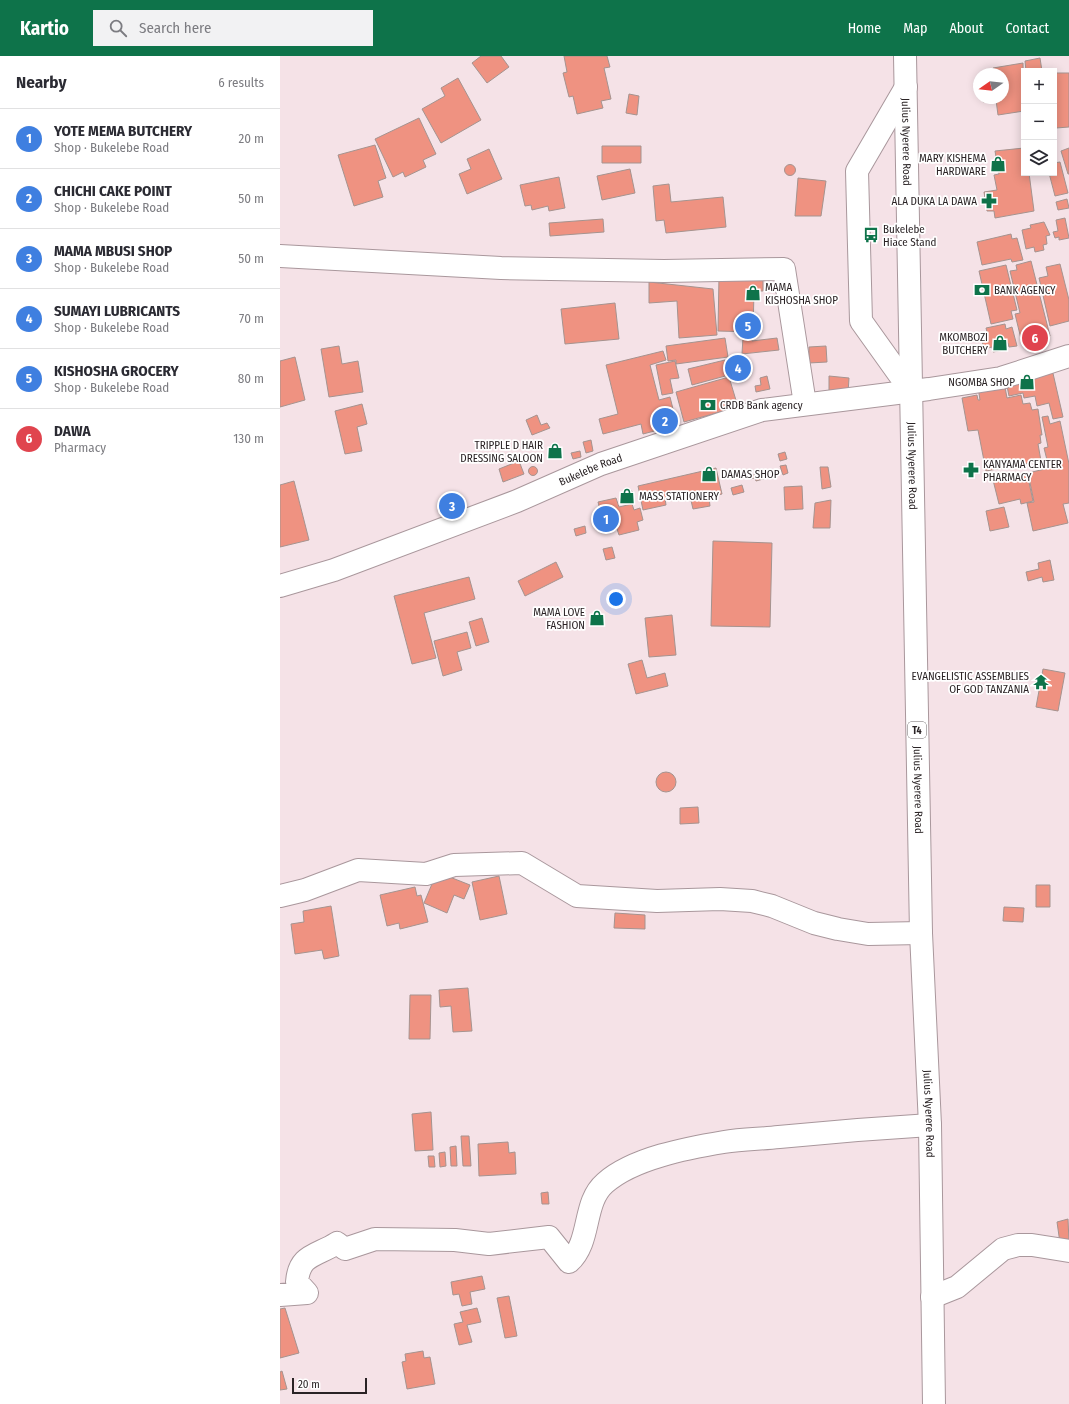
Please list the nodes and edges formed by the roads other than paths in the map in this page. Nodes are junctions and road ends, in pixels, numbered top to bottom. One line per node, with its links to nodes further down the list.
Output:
1 (905, 56): 2 (main road, Julius Nyerere Road / T4)
2 (906, 86): 5 (main road, Julius Nyerere Road / T4); 5 (main road)
3 (280, 256): 6 (main road)
4 (1069, 356): 5 (main road, Bukelebe Road)
5 (911, 391): 6 (main road, Bukelebe Road); 9 (main road, Julius Nyerere Road / T4)
6 (805, 404): 7 (main road, Bukelebe Road)
7 (280, 586)
8 (280, 896): 9 (main road)
9 (921, 933): 10 (main road, Julius Nyerere Road / T4)
10 (930, 1125): 12 (main road); 13 (main road, Julius Nyerere Road / T4)
11 (1069, 1251): 13 (main road)
12 (280, 1295)
13 (932, 1297): 14 (main road, Julius Nyerere Road / T4)
14 (934, 1404)

